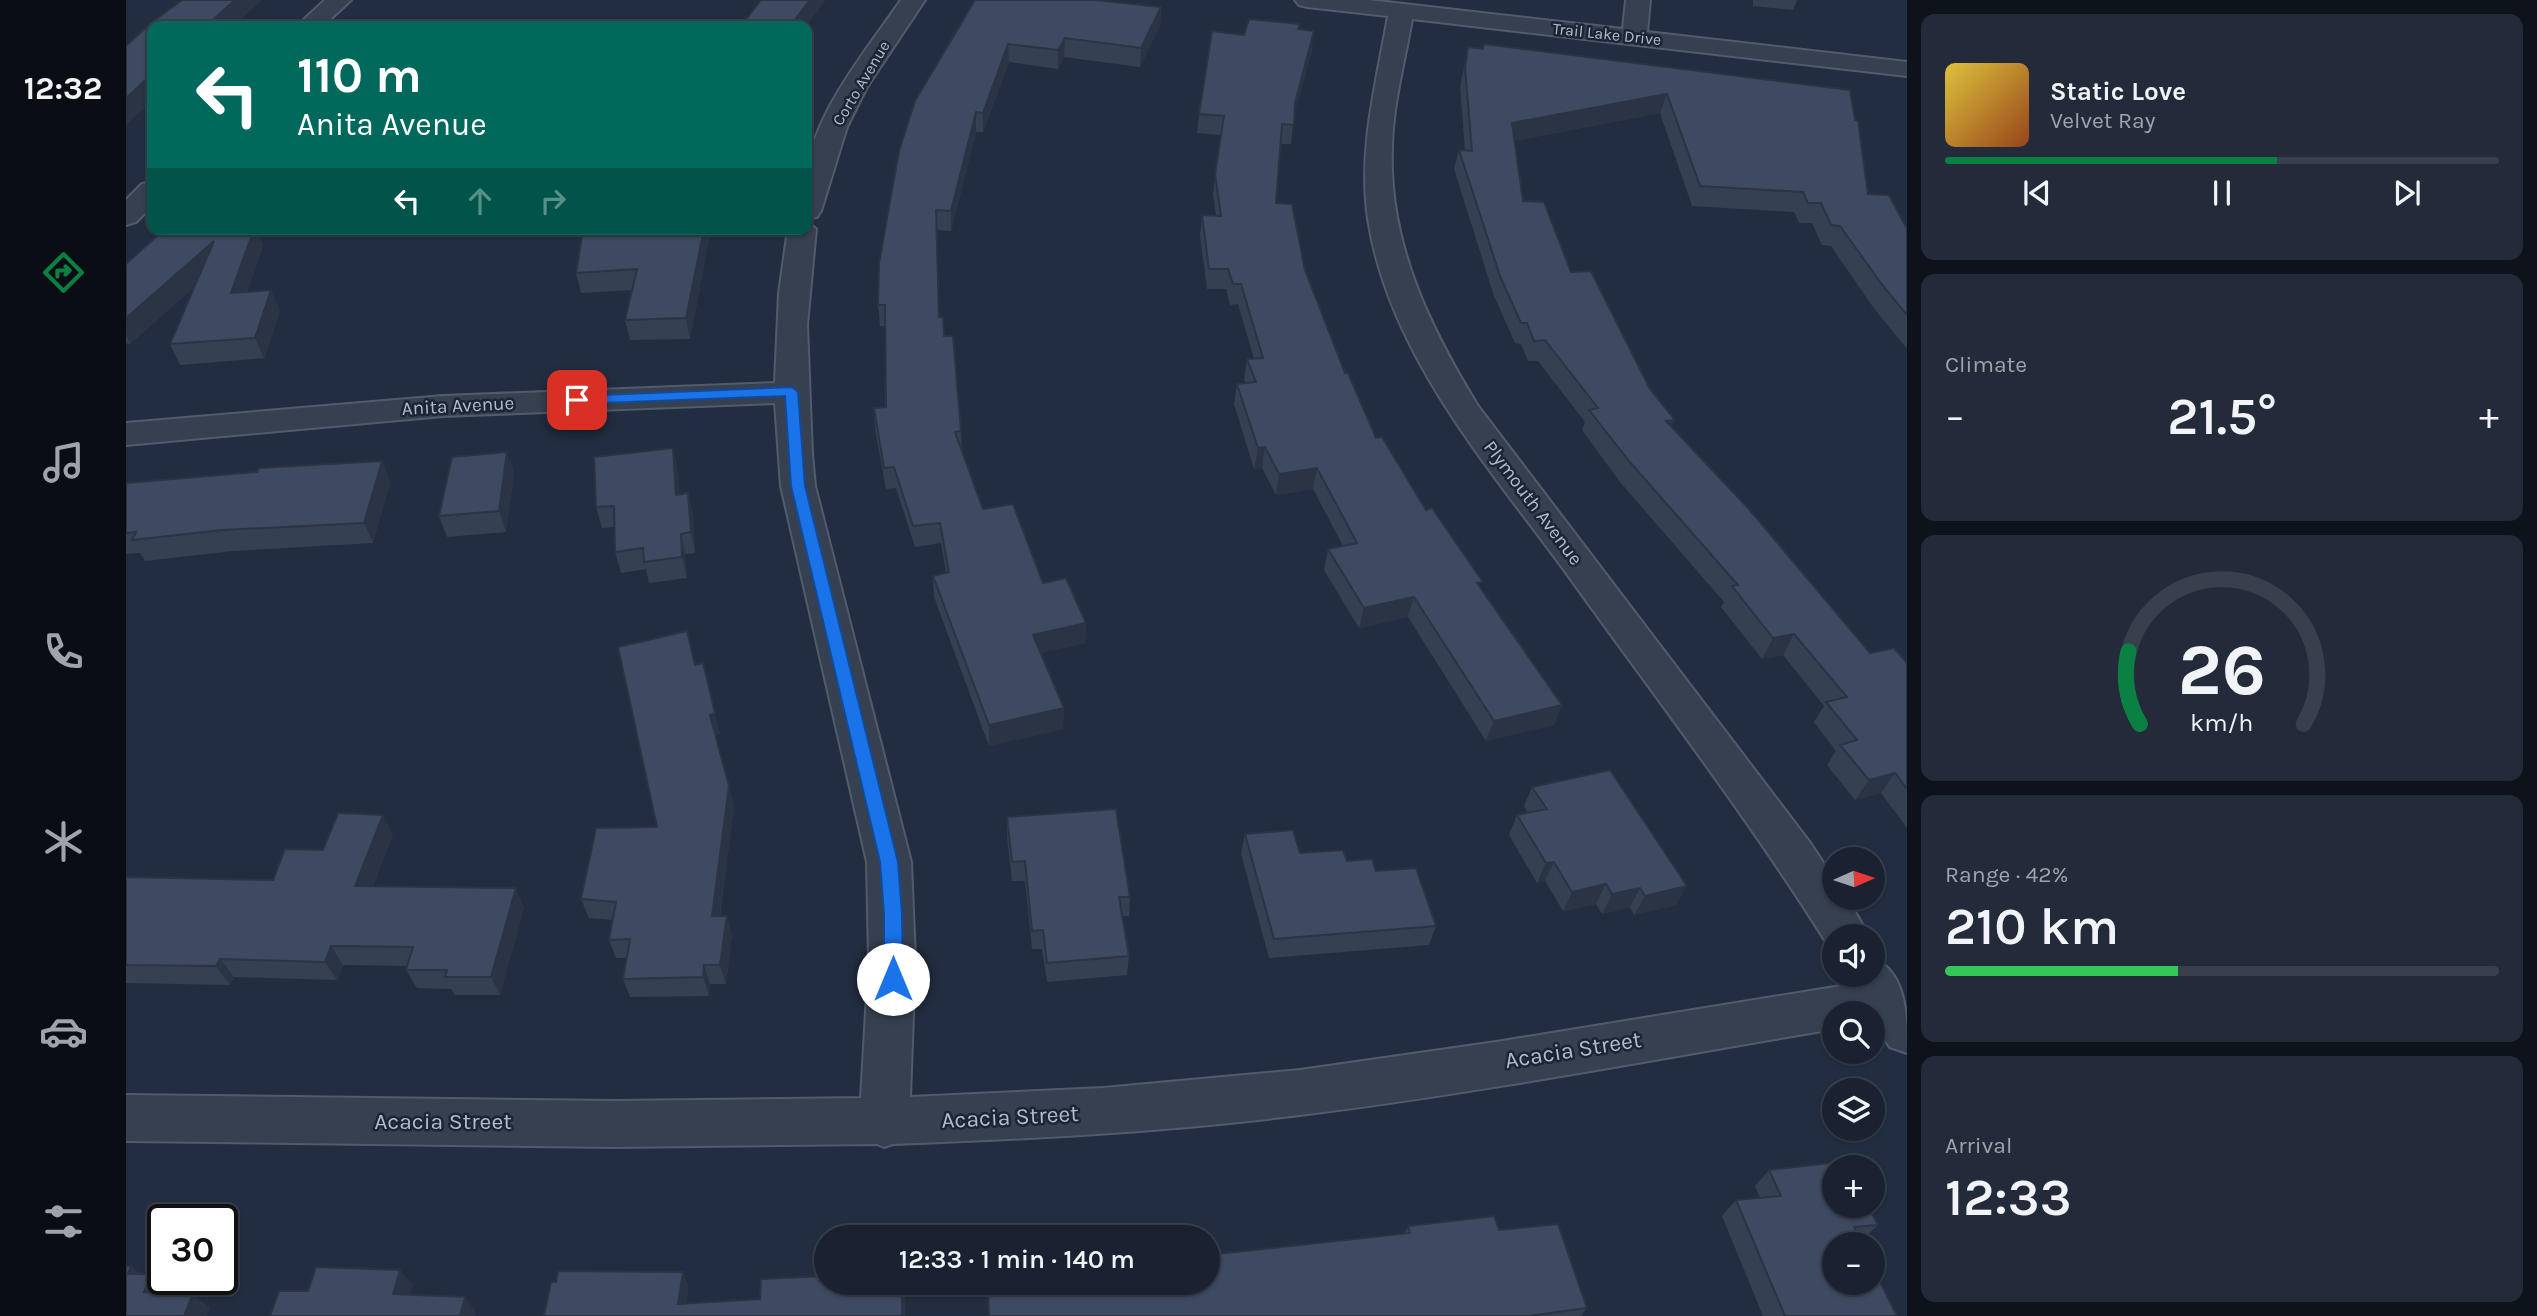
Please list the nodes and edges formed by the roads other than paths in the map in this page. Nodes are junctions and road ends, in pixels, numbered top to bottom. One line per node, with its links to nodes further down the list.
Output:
1 (339, 0): 6 (street)
2 (913, 0): 10 (street, Corto Avenue)
3 (1307, 0): 5 (street, Trail Lake Drive)
4 (1638, 0): 7 (street)
5 (1401, 11): 7 (street, Trail Lake Drive); 15 (street, Plymouth Avenue)
6 (315, 21)
7 (1633, 37): 8 (street, Trail Lake Drive)
8 (1907, 69)
9 (147, 195): 11 (street)
10 (812, 195)
11 (126, 215)
12 (801, 235): 13 (street)
13 (792, 392): 14 (street, Anita Avenue); 18 (street)
14 (126, 434)
15 (1839, 924)
16 (1888, 1002): 18 (street, Acacia Street)
17 (126, 1118): 18 (street, Acacia Street)
18 (884, 1124)

